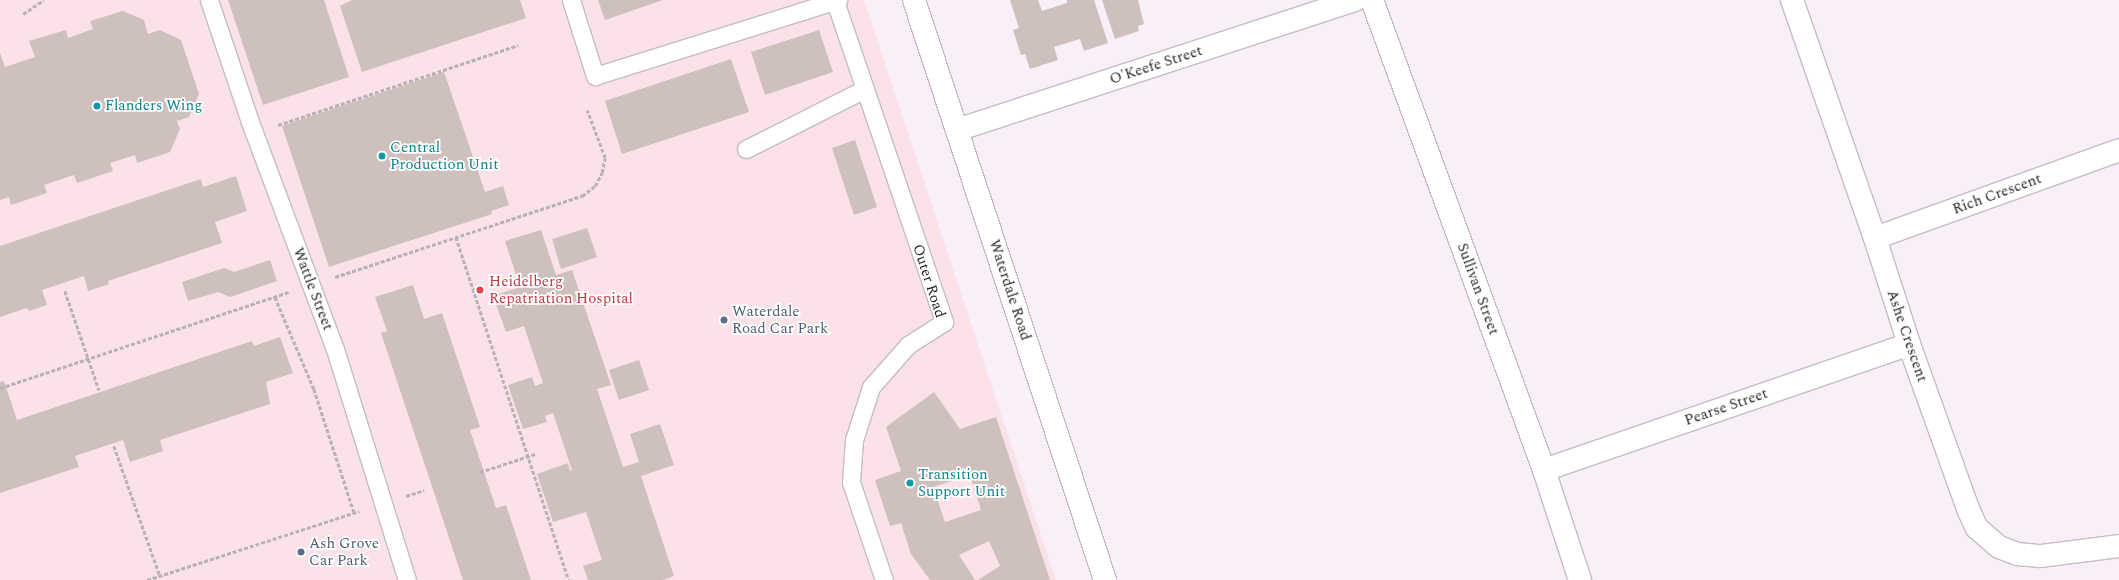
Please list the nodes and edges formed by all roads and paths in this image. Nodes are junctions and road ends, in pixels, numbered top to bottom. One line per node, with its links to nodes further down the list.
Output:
1 (44, 0): 9 (path)
2 (209, 0): 28 (lane, Wattle Street)
3 (570, 0): 4 (lane)
4 (837, 0): 11 (lane, Outer Road)
5 (914, 0): 13 (street, Waterdale Road)
6 (1354, 0): 13 (street, O'Keefe Street)
7 (1372, 0): 25 (street, Sullivan Street)
8 (1792, 0): 17 (street, Ashe Crescent)
9 (23, 14)
10 (518, 45): 12 (path)
11 (865, 89): 14 (lane); 35 (lane, Outer Road)
12 (273, 126)
13 (957, 130): 36 (street, Waterdale Road)
14 (746, 149)
15 (2119, 150): 17 (street, Rich Crescent)
16 (456, 237): 24 (path)
17 (1875, 238): 20 (street, Ashe Crescent)
18 (65, 291): 21 (path)
19 (275, 297): 29 (path)
20 (1909, 344): 25 (street, Pearse Street); 30 (street, Ashe Crescent)
21 (99, 390)
22 (114, 446): 31 (path)
23 (535, 454): 24 (path)
24 (528, 456): 26 (path); 34 (path)
25 (1544, 470): 37 (street, Sullivan Street)
26 (480, 472)
27 (424, 490): 28 (path)
28 (383, 503): 29 (path); 33 (lane, Wattle Street)
29 (354, 512): 31 (path)
30 (2119, 546)
31 (160, 576): 32 (path)
32 (147, 580)
33 (407, 580)
34 (569, 580)
35 (884, 580)
36 (1105, 580)
37 (1580, 580)

